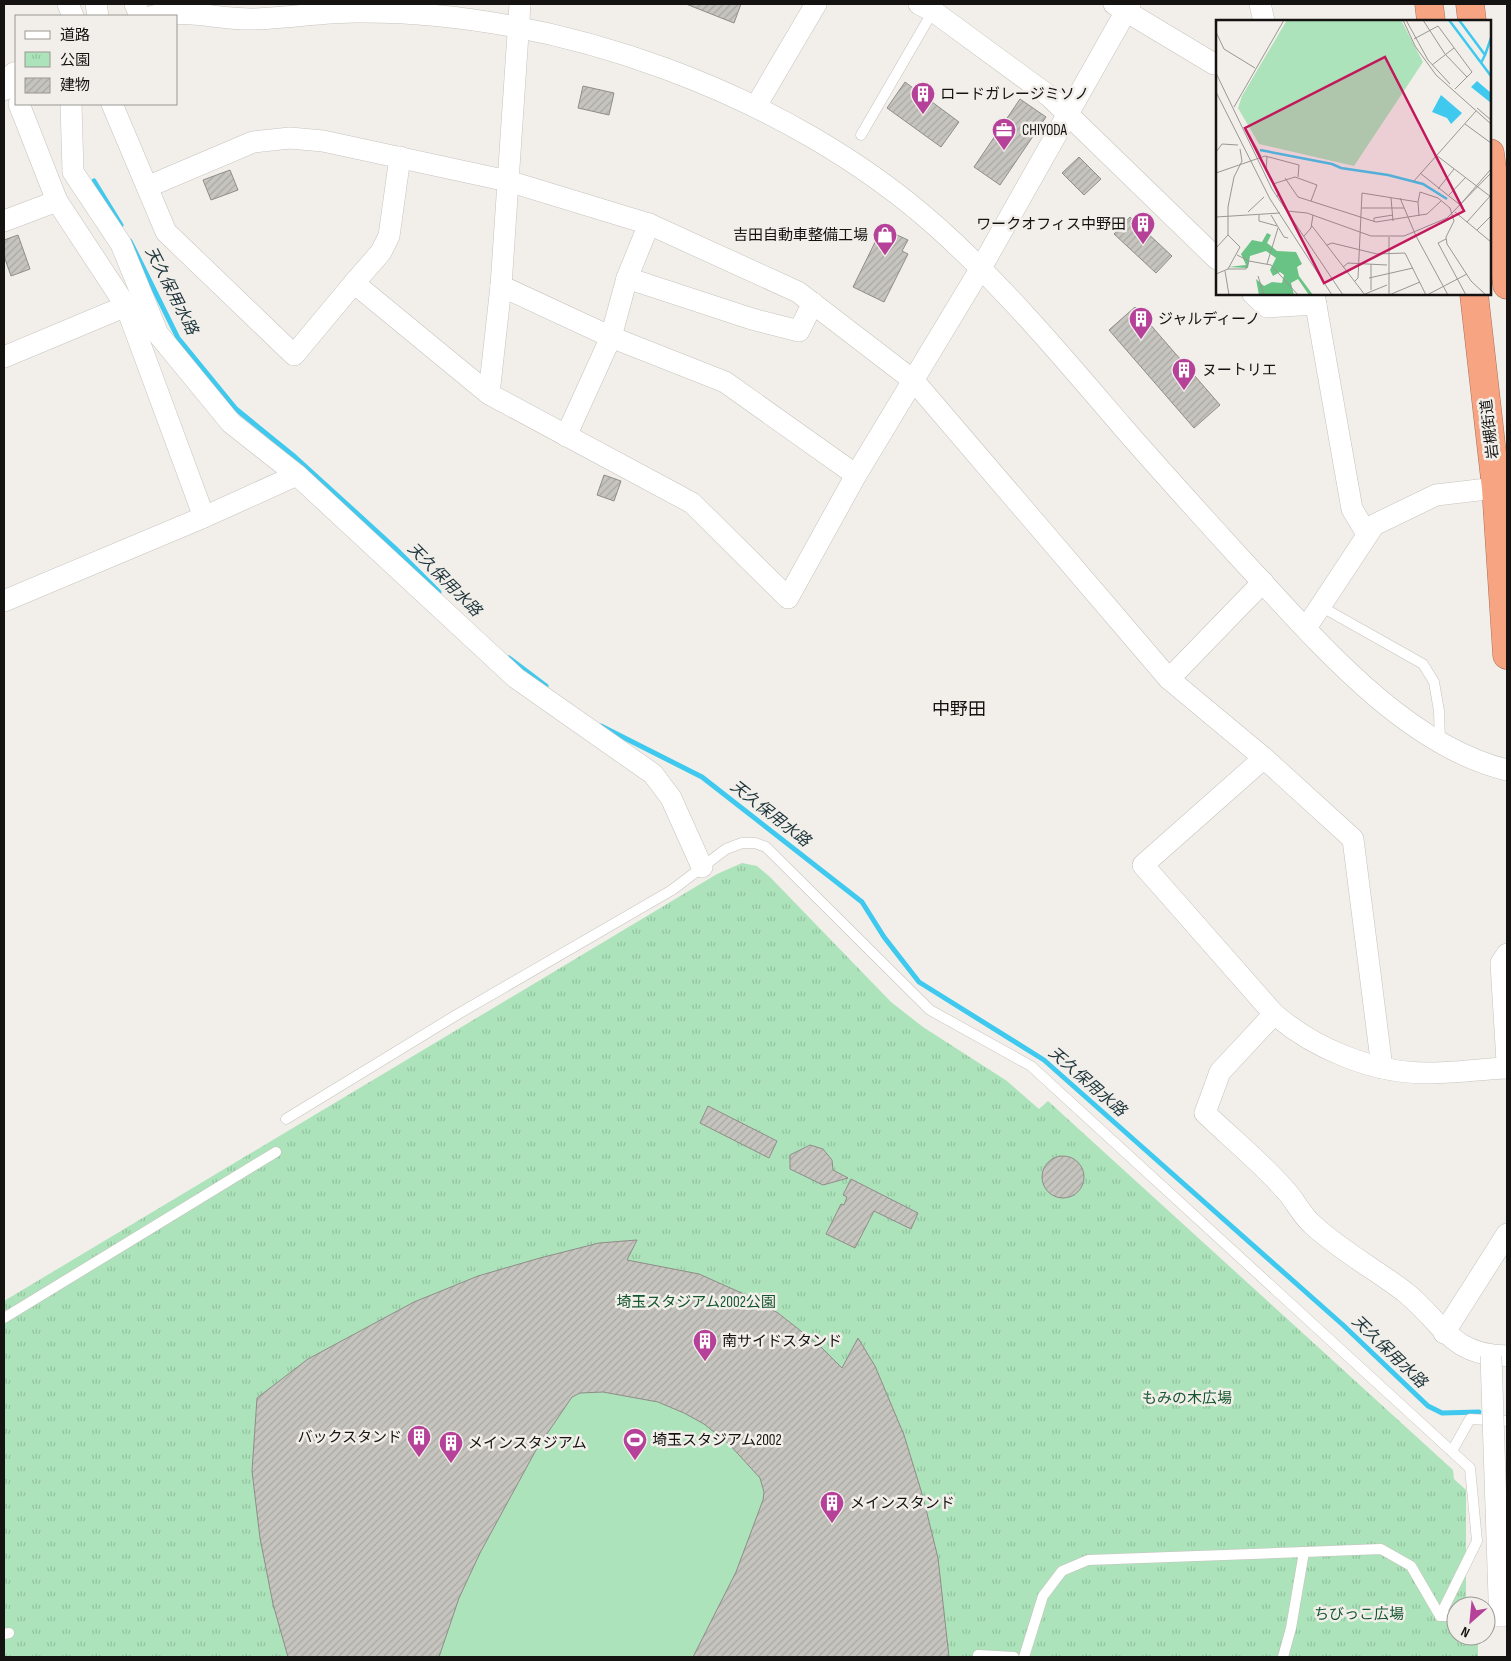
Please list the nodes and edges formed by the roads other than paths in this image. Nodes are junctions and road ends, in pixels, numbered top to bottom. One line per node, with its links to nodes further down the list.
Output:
1 (520, 4): 12 (street)
2 (816, 4): 17 (street)
3 (1260, 4): 9 (street)
4 (1429, 4): 10 (highway)
5 (1470, 4): 11 (highway)
6 (1123, 6): 13 (street); 18 (street)
7 (926, 8): 18 (street); 19 (lane)
8 (158, 15): 12 (street)
9 (1264, 20)
10 (1431, 20)
11 (1472, 20)
12 (519, 28): 17 (street); 22 (street)
13 (1216, 63)
14 (21, 105): 24 (street)
15 (70, 105): 43 (street)
16 (112, 105): 23 (street)
17 (756, 106): 28 (street)
18 (1068, 114): 27 (street); 28 (street)
19 (862, 135)
20 (400, 157): 22 (street); 23 (street); 30 (street)
21 (1491, 161): 31 (highway)
22 (508, 182): 26 (street); 32 (street)
23 (147, 187): 30 (street)
24 (57, 201): 25 (street); 37 (street)
25 (4, 221)
26 (649, 224): 29 (street); 36 (street)
27 (1216, 258)
28 (981, 268): 40 (street); 48 (street)
29 (627, 278): 36 (street); 38 (street)
30 (354, 283): 41 (street)
31 (1507, 285)
32 (501, 286): 38 (street); 41 (street)
33 (1254, 295): 35 (street)
34 (1474, 295): 45 (highway, 岩槻街道)
35 (1315, 299): 47 (street)
36 (813, 303): 40 (street)
37 (126, 306): 39 (street); 46 (street)
38 (611, 337): 42 (street); 44 (street)
39 (4, 357)
40 (914, 381): 44 (street); 53 (street)
41 (490, 394): 42 (street)
42 (566, 436): 44 (street)
43 (297, 475): 46 (street); 57 (street)
44 (856, 476)
45 (1496, 488): 47 (street); 52 (highway, 岩槻街道)
46 (204, 517): 49 (street)
47 (1367, 534): 50 (street)
48 (1263, 582): 51 (street); 53 (street)
49 (4, 601)
50 (1320, 606): 51 (street); 54 (lane)
51 (1306, 628): 54 (street)
52 (1507, 655)
53 (1169, 679): 55 (street)
54 (1440, 742): 56 (street)
55 (1264, 758): 59 (street); 61 (street)
56 (1501, 768)
57 (702, 867): 63 (lane); 70 (lane)
58 (1507, 954): 60 (street)
59 (1274, 1014): 61 (street); 67 (street)
60 (1507, 1062)
61 (1382, 1068): 62 (street)
62 (1507, 1068)
63 (286, 1119)
64 (276, 1152): 66 (lane)
65 (1507, 1234): 67 (street)
66 (4, 1318)
67 (1444, 1333): 68 (street)
68 (1499, 1356): 72 (street, bridge)
69 (1507, 1420): 70 (lane)
70 (1452, 1451): 73 (lane)
71 (1304, 1552): 73 (lane); 77 (lane); 78 (lane)
72 (1498, 1611)
73 (1440, 1616): 74 (lane)
74 (1446, 1616)
75 (978, 1655): 76 (lane)
76 (1014, 1657)
77 (1024, 1657)
78 (1283, 1657)

